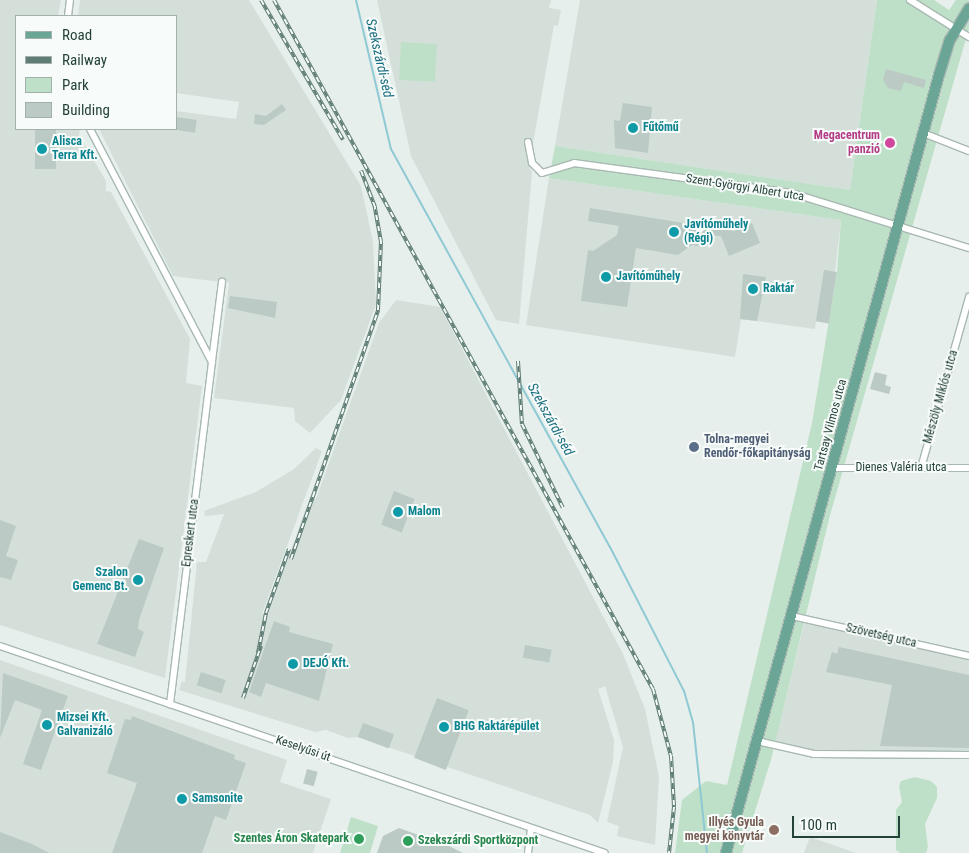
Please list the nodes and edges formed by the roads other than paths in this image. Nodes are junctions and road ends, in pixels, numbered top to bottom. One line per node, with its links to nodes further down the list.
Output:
1 (70, 0): 4 (street)
2 (910, 0): 5 (street)
3 (969, 8): 5 (main road, Tartsay Vilmos utca)
4 (68, 15)
5 (956, 29): 6 (street); 8 (main road, Tartsay Vilmos utca)
6 (969, 37)
7 (91, 130): 15 (street)
8 (923, 133): 10 (street); 11 (main road, Tartsay Vilmos utca)
9 (528, 142): 11 (street, Szent-Györgyi Albert utca)
10 (969, 151)
11 (898, 225): 12 (street, Szent-Györgyi Albert utca); 16 (main road, Tartsay Vilmos utca)
12 (969, 248)
13 (222, 282): 15 (street, Epreskert utca)
14 (969, 297): 17 (street, Mészöly Miklós utca)
15 (212, 362): 22 (street, Epreskert utca)
16 (832, 468): 17 (street, Dienes Valéria utca); 19 (main road, Tartsay Vilmos utca)
17 (920, 468): 18 (street, Dienes Valéria utca)
18 (969, 468)
19 (792, 616): 21 (street, Szövetség utca); 23 (main road, Tartsay Vilmos utca)
20 (0, 646): 22 (street, Keselyűsi út)
21 (969, 656)
22 (170, 704): 25 (street, Keselyűsi út)
23 (757, 741): 24 (street); 28 (main road, Tartsay Vilmos utca)
24 (969, 755)
25 (531, 828): 26 (street); 27 (street, Keselyűsi út)
26 (528, 853)
27 (605, 853)
28 (726, 853)

